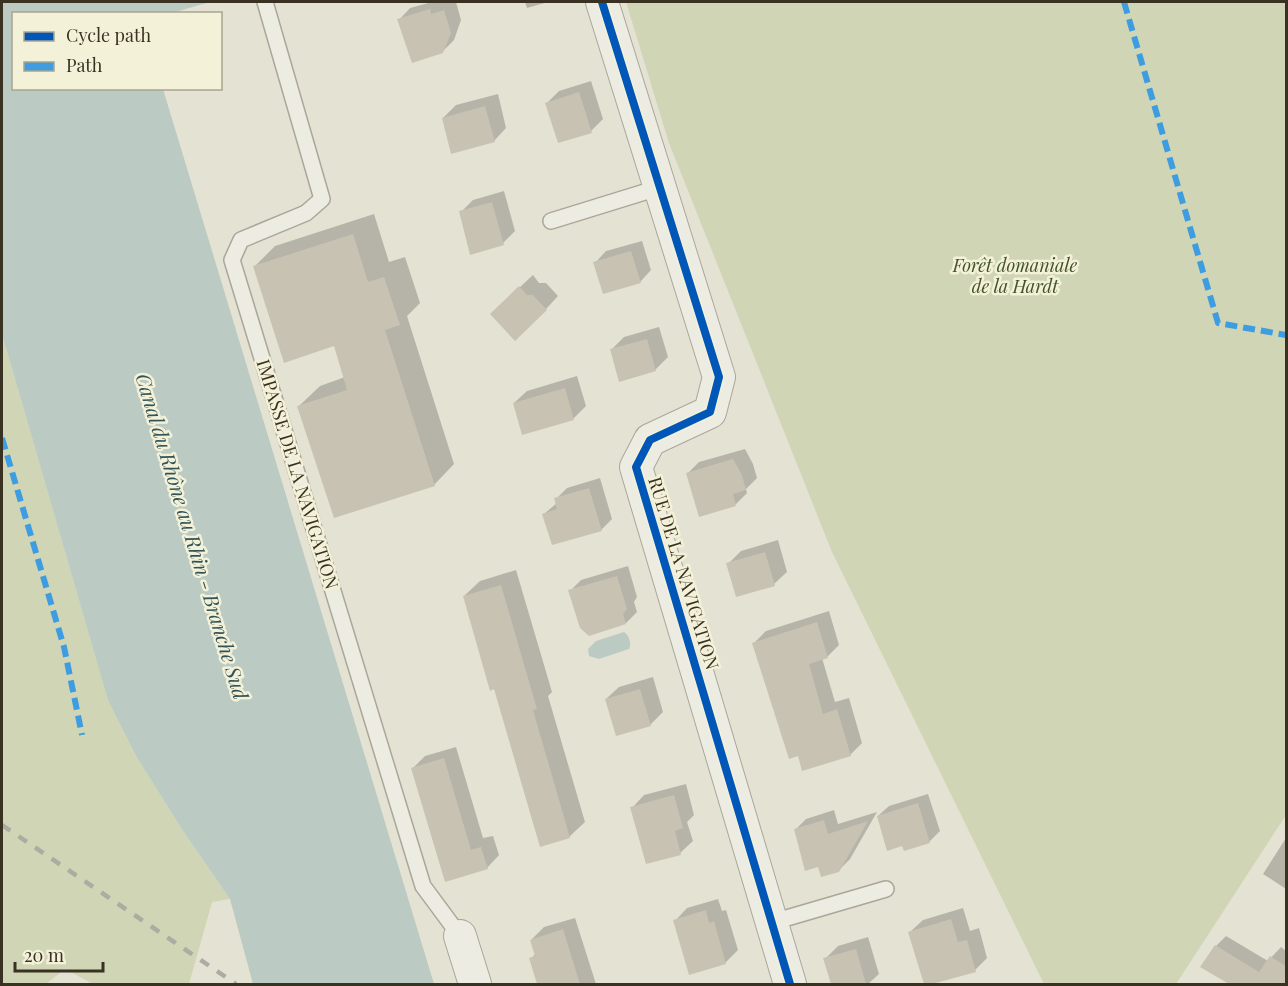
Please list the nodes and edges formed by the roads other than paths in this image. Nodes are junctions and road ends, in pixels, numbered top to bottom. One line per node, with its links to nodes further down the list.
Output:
1 (265, 2): 7 (lane, IMPASSE DE LA NAVIGATION)
2 (602, 2): 3 (street, RUE DE LA NAVIGATION)
3 (661, 187): 4 (lane); 6 (street, RUE DE LA NAVIGATION)
4 (551, 221)
5 (885, 889): 6 (lane)
6 (773, 922): 9 (street, RUE DE LA NAVIGATION)
7 (460, 936): 8 (street, IMPASSE DE LA NAVIGATION)
8 (475, 984)
9 (790, 984)

